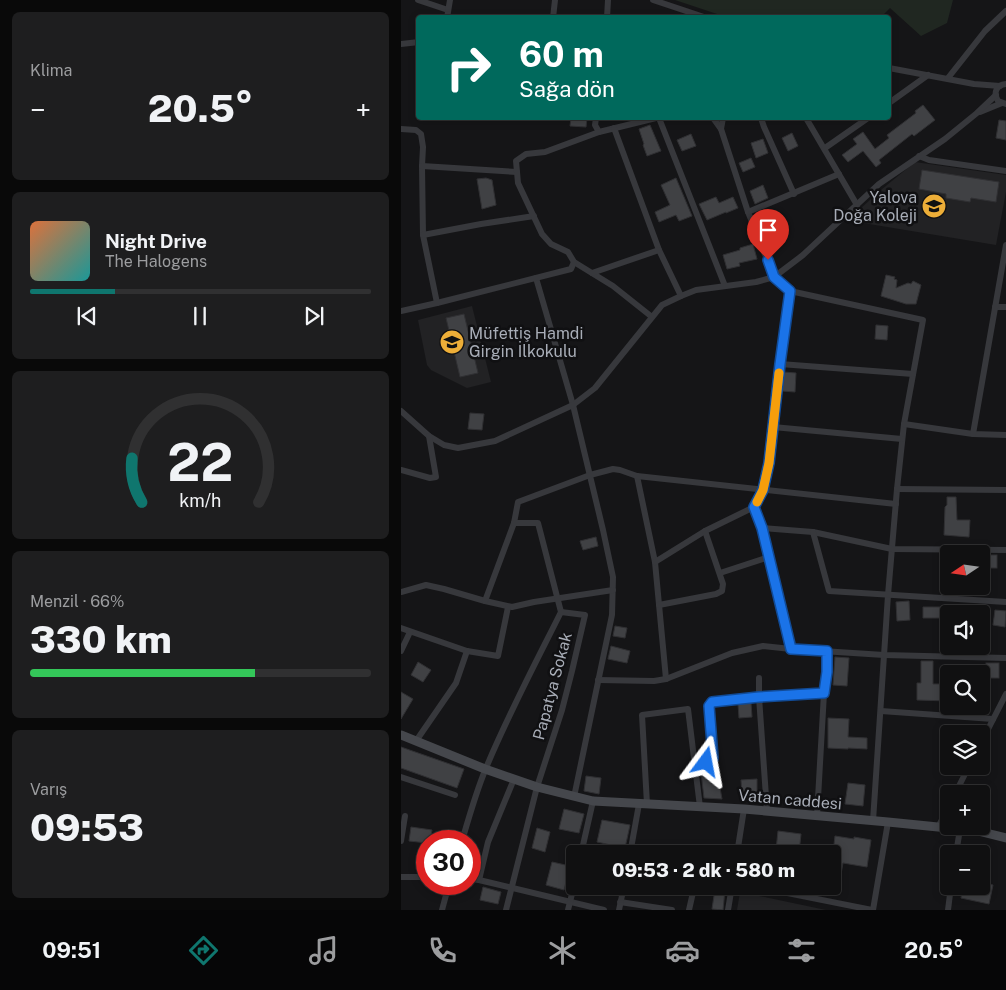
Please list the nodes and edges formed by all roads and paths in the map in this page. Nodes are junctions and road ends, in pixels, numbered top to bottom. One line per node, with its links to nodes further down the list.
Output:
1 (418, 0): 6 (street)
2 (450, 0): 6 (street)
3 (555, 0): 9 (street)
4 (609, 0): 10 (street)
5 (653, 0): 11 (street)
6 (448, 10): 8 (street)
7 (1006, 11): 16 (street)
8 (447, 15)
9 (553, 15)
10 (607, 15)
11 (698, 15)
12 (416, 42): 13 (street)
13 (401, 44)
14 (891, 68): 15 (street)
15 (928, 75): 16 (street); 20 (street)
16 (948, 78): 17 (street)
17 (974, 84): 18 (street); 19 (street)
18 (1003, 85): 19 (street)
19 (996, 94): 21 (street); 22 (street)
20 (891, 102)
21 (1004, 103): 22 (street)
22 (977, 113): 36 (street)
23 (596, 120): 34 (street)
24 (649, 120): 31 (street)
25 (659, 120): 52 (street)
26 (714, 120): 33 (street)
27 (723, 120): 33 (street)
28 (761, 120): 41 (street)
29 (807, 120): 35 (street)
30 (865, 120): 35 (street)
31 (614, 128): 34 (street); 47 (street)
32 (401, 129): 37 (street)
33 (721, 129): 43 (street)
34 (599, 132): 39 (street)
35 (825, 148): 40 (street)
36 (919, 156): 38 (street); 42 (street)
37 (422, 166): 39 (street); 45 (street)
38 (1006, 171)
39 (517, 172): 44 (street)
40 (839, 174): 41 (street); 42 (street)
41 (794, 194): 43 (street)
42 (857, 205): 50 (street)
43 (748, 212): 50 (street)
44 (534, 216): 45 (street); 48 (street)
45 (423, 235): 55 (street)
46 (1006, 246): 56 (street)
47 (659, 250): 49 (street); 54 (street)
48 (573, 262): 49 (street); 51 (street)
49 (592, 273): 59 (street)
50 (774, 277): 52 (street); 53 (street)
51 (536, 278): 55 (street); 62 (street)
52 (725, 286): 54 (street)
53 (790, 291): 60 (street); 61 (street)
54 (681, 296): 59 (street)
55 (437, 303): 58 (street)
56 (995, 307): 57 (street); 66 (street)
57 (1006, 307)
58 (401, 311)
59 (652, 317): 62 (street)
60 (780, 364): 61 (street); 65 (street)
61 (913, 374): 64 (street)
62 (573, 406): 68 (street); 71 (street)
63 (401, 411): 68 (street)
64 (903, 424): 66 (street); 69 (street)
65 (773, 427): 69 (street); 74 (street)
66 (973, 434): 67 (street)
67 (1006, 435)
68 (429, 436): 70 (street)
69 (902, 439): 73 (street)
70 (401, 470)
71 (590, 475): 72 (street); 78 (street); 87 (street)
72 (637, 476): 74 (street); 85 (street)
73 (897, 489): 75 (street); 76 (street)
74 (763, 490): 76 (street); 77 (street)
75 (1006, 490)
76 (896, 504): 82 (street)
77 (754, 507): 79 (street); 80 (street)
78 (514, 523): 90 (street); 91 (street)
79 (762, 528): 81 (street); 84 (street)
80 (705, 531): 85 (street); 86 (street)
81 (813, 532): 82 (street); 89 (street)
82 (892, 549): 83 (street); 89 (street)
83 (1006, 550)
84 (769, 557): 86 (street); 98 (street)
85 (655, 562): 93 (street)
86 (719, 573): 93 (street)
87 (613, 590): 90 (street); 106 (street)
88 (401, 592): 91 (street)
89 (888, 595): 92 (street); 102 (street)
90 (557, 599): 94 (street); 95 (street)
91 (485, 602): 94 (street)
92 (1006, 602)
93 (659, 606): 105 (street)
94 (508, 607): 100 (street)
95 (561, 612): 116 (street); 119 (street, Papatya Sokak)
96 (401, 628): 97 (street)
97 (410, 632): 99 (street); 100 (street)
98 (791, 649): 101 (street); 105 (street)
99 (401, 651)
100 (467, 651): 114 (street)
101 (827, 651): 102 (street); 107 (street)
102 (884, 654): 103 (street); 110 (street)
103 (1004, 660)
104 (759, 678): 109 (street)
105 (666, 679): 106 (street)
106 (598, 680): 121 (street)
107 (824, 693): 109 (street); 128 (street)
108 (1006, 694): 111 (street)
109 (759, 697): 115 (street); 126 (street)
110 (881, 711): 111 (street); 129 (street)
111 (993, 719): 112 (street)
112 (990, 725)
113 (401, 735): 114 (street, Vatan caddesi)
114 (416, 741): 116 (street, Vatan caddesi)
115 (694, 764): 123 (street); 124 (street)
116 (485, 769): 118 (street, Vatan caddesi); 133 (street)
117 (401, 778): 120 (street)
118 (514, 779): 119 (street, Vatan caddesi); 140 (street)
119 (537, 787): 121 (street, Vatan caddesi); 144 (street)
120 (455, 795)
121 (574, 796): 122 (street, Vatan caddesi)
122 (593, 801): 123 (street, Vatan caddesi); 137 (street)
123 (643, 804): 124 (street, Vatan caddesi); 138 (street)
124 (700, 807): 125 (street, Vatan caddesi)
125 (744, 809): 126 (street, Vatan caddesi); 139 (street)
126 (767, 811): 128 (street, Vatan caddesi)
127 (405, 816): 136 (street)
128 (817, 816): 129 (street, Vatan caddesi)
129 (873, 821): 130 (street, Vatan caddesi)
130 (888, 822): 132 (street, Vatan caddesi); 162 (street)
131 (940, 823): 132 (street)
132 (938, 827)
133 (464, 830)
134 (990, 834): 135 (street, Vatan caddesi)
135 (1006, 838)
136 (401, 841)
137 (583, 845)
138 (632, 845)
139 (738, 845)
140 (481, 870)
141 (401, 877): 142 (street)
142 (416, 878)
143 (481, 880): 144 (street)
144 (511, 888): 152 (street); 155 (street)
145 (446, 895): 154 (street)
146 (572, 895): 152 (street)
147 (622, 895): 153 (street)
148 (692, 895): 160 (street)
149 (730, 895): 161 (street)
150 (797, 895): 162 (street)
151 (950, 895): 163 (street)
152 (570, 902): 156 (street); 157 (street)
153 (620, 902): 158 (street); 159 (street)
154 (442, 910)
155 (506, 910)
156 (568, 910)
157 (604, 910)
158 (619, 910)
159 (672, 910)
160 (689, 910)
161 (728, 910)
162 (873, 910)
163 (948, 910)

